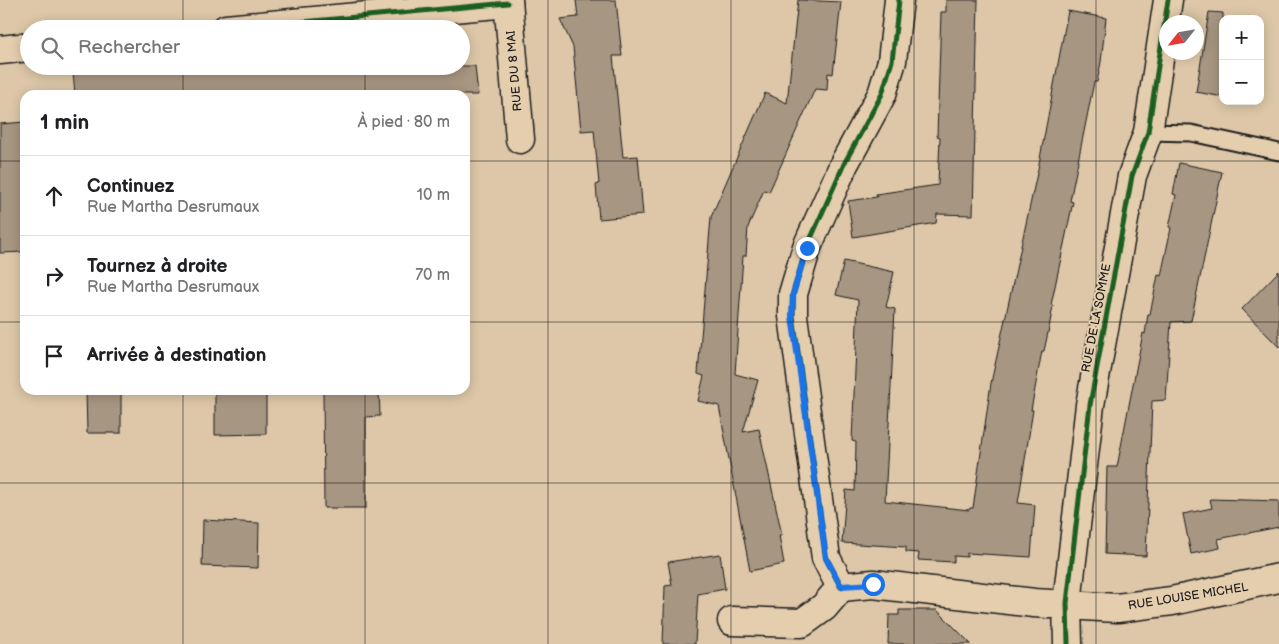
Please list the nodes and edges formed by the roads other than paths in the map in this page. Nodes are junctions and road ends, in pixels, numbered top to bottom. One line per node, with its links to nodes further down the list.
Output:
1 (899, 0): 11 (street)
2 (1168, 0): 7 (street, RUE DE LA SOMME)
3 (508, 2): 4 (street, RUE DU 8 MAI); 8 (street, RUE DU 8 MAI)
4 (320, 20)
5 (20, 48): 6 (street)
6 (0, 50)
7 (1148, 132): 9 (lane); 12 (street, RUE DE LA SOMME)
8 (520, 139)
9 (1279, 152)
10 (1279, 578): 12 (street, RUE LOUISE MICHEL)
11 (841, 586): 12 (street, RUE LOUISE MICHEL); 13 (street)
12 (1067, 604): 14 (street, RUE DE LA SOMME)
13 (732, 621)
14 (1068, 644)

